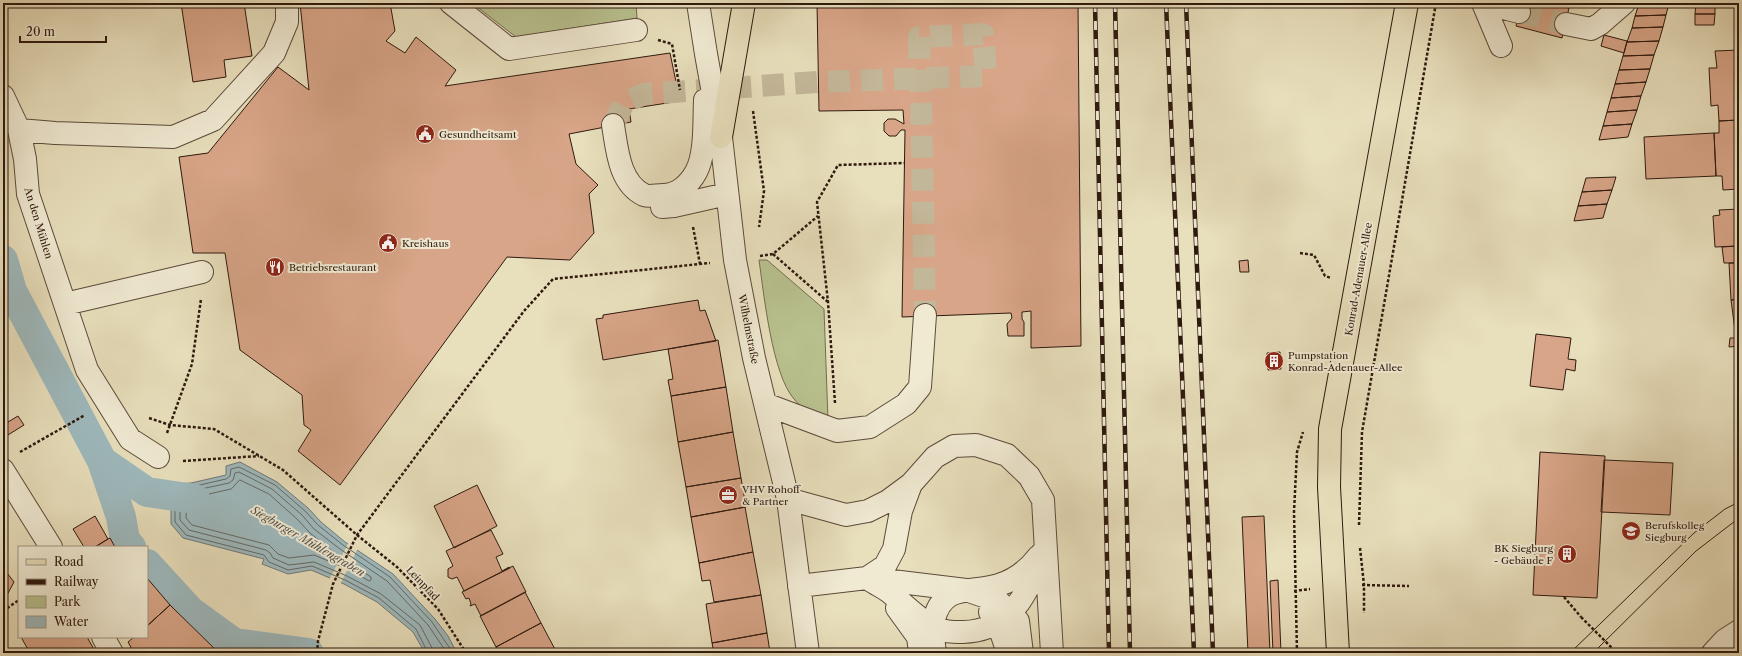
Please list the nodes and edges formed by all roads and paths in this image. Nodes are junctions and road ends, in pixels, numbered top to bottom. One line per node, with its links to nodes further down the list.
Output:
1 (287, 3): 16 (street)
2 (451, 3): 11 (street)
3 (698, 3): 13 (street, Wilhelmstraße)
4 (744, 3): 17 (main road)
5 (1407, 3): 45 (main road, Konrad-Adenauer-Allee)
6 (1436, 3): 40 (path)
7 (1483, 3): 9 (street); 12 (street)
8 (1624, 3): 10 (street)
9 (1520, 12)
10 (1566, 24)
11 (636, 30)
12 (1501, 46)
13 (706, 54): 17 (street, Wilhelmstraße); 19 (street)
14 (3, 96): 16 (street, An den Mühlen)
15 (752, 106): 21 (path)
16 (19, 130): 28 (street, An den Mühlen)
17 (721, 137): 19 (street, Wilhelmstraße)
18 (905, 163): 20 (path)
19 (727, 194): 24 (street, Wilhelmstraße)
20 (818, 216): 23 (path); 27 (path)
21 (758, 232)
22 (1300, 253): 26 (path)
23 (773, 254): 24 (path); 27 (path)
24 (735, 260): 30 (street, Wilhelmstraße); 41 (path)
25 (202, 272): 28 (street); 32 (path)
26 (1332, 278)
27 (828, 302): 34 (path)
28 (65, 304): 31 (street, An den Mühlen)
29 (924, 315): 34 (street)
30 (765, 404): 34 (street); 39 (street, Wilhelmstraße)
31 (100, 407): 32 (path, Leinpfad); 36 (street, An den Mühlen); 37 (path)
32 (170, 426): 35 (path, Leinpfad); 36 (path)
33 (1303, 429): 67 (path)
34 (837, 431)
35 (260, 456): 36 (path); 41 (path, Leinpfad)
36 (158, 457)
37 (9, 462): 43 (street)
38 (911, 484): 39 (street); 42 (street); 44 (street)
39 (788, 499): 46 (street, Wilhelmstraße)
40 (1359, 531)
41 (356, 535): 57 (path); 58 (path, Leinpfad)
42 (1045, 544): 48 (street); 52 (street); 65 (street); 66 (street)
43 (51, 546)
44 (866, 578): 46 (street); 48 (street); 55 (street); 60 (street); 61 (street)
45 (1335, 585): 47 (path); 68 (main road, Konrad-Adenauer-Allee)
46 (798, 586): 59 (street, Wilhelmstraße)
47 (1409, 586)
48 (966, 590): 52 (street); 55 (street)
49 (1564, 597): 69 (path, bridge)
50 (18, 601): 51 (path)
51 (3, 611)
52 (1004, 618): 55 (street); 63 (street); 64 (street)
53 (1739, 631): 70 (street)
54 (104, 638): 56 (street)
55 (943, 638): 62 (street)
56 (112, 653)
57 (317, 653)
58 (466, 653)
59 (808, 653)
60 (905, 653)
61 (920, 653)
62 (935, 653)
63 (1008, 653)
64 (1022, 653)
65 (1037, 653)
66 (1052, 653)
67 (1297, 653)
68 (1338, 653)
69 (1618, 653)
70 (1713, 653)

